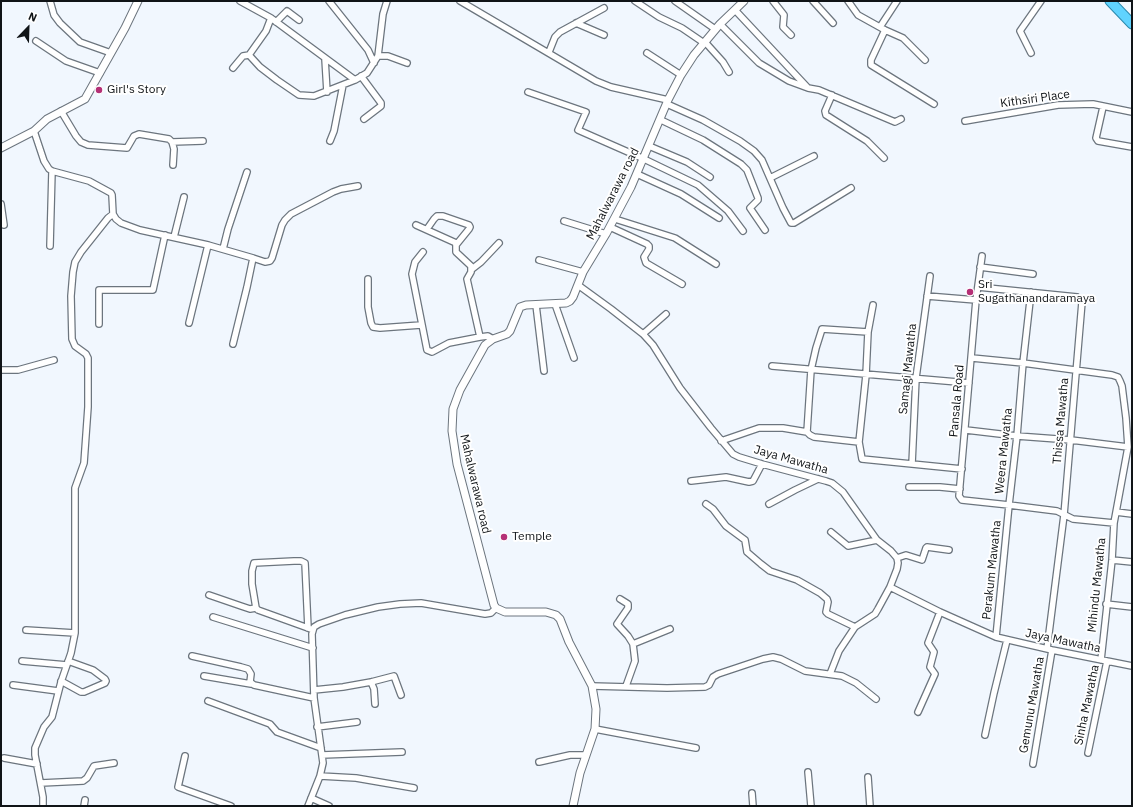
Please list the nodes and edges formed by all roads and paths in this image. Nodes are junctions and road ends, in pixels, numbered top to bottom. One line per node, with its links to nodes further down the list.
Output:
1 (50, 1): 35 (street)
2 (138, 1): 35 (street)
3 (240, 1): 20 (street)
4 (329, 1): 40 (street)
5 (387, 1): 37 (street)
6 (460, 1): 32 (street)
7 (635, 1): 31 (street)
8 (675, 1): 25 (street)
9 (744, 1): 18 (street, Mahalwarawa road)
10 (773, 1): 28 (street)
11 (813, 1): 23 (street)
12 (848, 1): 26 (street)
13 (897, 1): 26 (street)
14 (1041, 1): 34 (street)
15 (1110, 1): 24 (highway)
16 (1116, 1): 19 (highway)
17 (604, 8): 22 (street)
18 (735, 10): 25 (street, Mahalwarawa road); 49 (street)
19 (1132, 18)
20 (273, 20): 21 (street); 36 (street); 38 (street)
21 (299, 20)
22 (576, 23): 29 (street); 32 (street)
23 (833, 23)
24 (1132, 24)
25 (718, 26): 31 (street, Mahalwarawa road); 49 (street)
26 (880, 27): 27 (street)
27 (886, 30): 39 (street); 54 (street)
28 (791, 35)
29 (604, 36)
30 (36, 41): 44 (street)
31 (704, 43): 43 (street); 45 (street, Mahalwarawa road)
32 (549, 52): 53 (street)
33 (647, 53): 45 (street)
34 (1032, 53)
35 (111, 54): 44 (street)
36 (249, 55): 42 (street); 50 (street)
37 (378, 56): 40 (street); 41 (street)
38 (325, 59): 47 (street); 50 (street)
39 (925, 60)
40 (374, 63): 46 (street)
41 (407, 63)
42 (233, 68)
43 (729, 72)
44 (100, 73): 56 (street)
45 (682, 75): 53 (street, Mahalwarawa road)
46 (361, 76): 47 (street); 58 (street)
47 (355, 80): 48 (street)
48 (343, 85): 50 (street); 64 (street)
49 (808, 88): 52 (street)
50 (327, 92)
51 (528, 92): 71 (street)
52 (832, 95): 60 (street); 70 (street)
53 (668, 102): 59 (street, Mahalwarawa road); 77 (street)
54 (934, 104)
55 (1103, 107): 57 (street, Kithsiri Place); 61 (street, Kithsiri Place); 67 (street)
56 (61, 111): 62 (street); 65 (street)
57 (1132, 112)
58 (364, 119)
59 (660, 120): 66 (street, Mahalwarawa road); 90 (street)
60 (901, 120)
61 (964, 121)
62 (34, 131): 68 (street); 73 (street)
63 (203, 141): 65 (street)
64 (330, 141)
65 (172, 142): 72 (street)
66 (649, 146): 71 (street, Mahalwarawa road); 76 (street)
67 (1132, 147)
68 (1, 148)
69 (814, 156): 77 (street)
70 (884, 158)
71 (644, 159): 75 (street, Mahalwarawa road); 91 (street)
72 (173, 165)
73 (52, 171): 82 (street); 97 (street)
74 (247, 172): 98 (street)
75 (637, 174): 83 (street, Mahalwarawa road); 84 (street)
76 (710, 177)
77 (770, 178): 79 (street)
78 (358, 186): 101 (street)
79 (851, 188)
80 (184, 197): 93 (street)
81 (1, 204): 86 (street)
82 (113, 214): 92 (street); 180 (street)
83 (614, 218): 89 (street, Mahalwarawa road); 103 (street)
84 (719, 218)
85 (564, 221): 89 (street)
86 (4, 225)
87 (416, 225): 88 (street)
88 (427, 229): 96 (street); 96 (street)
89 (608, 230): 106 (street, Mahalwarawa road); 110 (street)
90 (765, 230)
91 (743, 231)
92 (165, 235): 93 (street); 121 (street)
93 (174, 237): 95 (street)
94 (499, 243): 105 (street)
95 (208, 245): 98 (street); 120 (street)
96 (456, 245): 105 (street)
97 (50, 246)
98 (223, 249): 101 (street)
99 (424, 252): 122 (street)
100 (982, 256): 104 (street, Pansala Road)
101 (253, 258): 127 (street)
102 (539, 260): 106 (street)
103 (716, 264)
104 (980, 267): 107 (street); 112 (street, Pansala Road)
105 (472, 269): 125 (street)
106 (584, 272): 111 (street, Mahalwarawa road)
107 (1033, 274)
108 (930, 276): 114 (street, Samagi Mawatha)
109 (368, 279): 122 (street)
110 (682, 284)
111 (578, 285): 116 (street, Mahalwarawa road); 124 (street, Jaya Mawatha)
112 (978, 287): 113 (street, Thissa Mawatha); 115 (street, Pansala Road)
113 (1031, 292): 131 (street, Weera Mawatha); 135 (street, Thissa Mawatha)
114 (927, 296): 115 (street); 138 (street, Samagi Mawatha)
115 (976, 300): 129 (street, Pansala Road)
116 (555, 304): 117 (street, Mahalwarawa road); 128 (street)
117 (536, 305): 126 (street, Mahalwarawa road); 136 (street)
118 (873, 305): 123 (street)
119 (666, 314): 124 (street)
120 (189, 323)
121 (99, 324)
122 (421, 325): 125 (street)
123 (868, 332): 134 (street); 137 (street)
124 (643, 334): 144 (street, Jaya Mawatha)
125 (480, 337): 126 (street)
126 (493, 338): 173 (street, Mahalwarawa road)
127 (233, 344)
128 (574, 358)
129 (972, 358): 131 (street); 139 (street, Pansala Road)
130 (54, 360): 133 (street)
131 (1023, 363): 135 (street); 142 (street, Weera Mawatha)
132 (772, 366): 134 (street)
133 (1, 370)
134 (811, 370): 137 (street); 141 (street)
135 (1077, 370): 143 (street, Thissa Mawatha); 146 (street, Mihindu Mawatha)
136 (544, 371)
137 (866, 375): 138 (street); 145 (street)
138 (916, 378): 139 (street); 148 (street, Samagi Mawatha)
139 (969, 383): 140 (street, Pansala Road)
140 (966, 430): 142 (street); 149 (street, Pansala Road)
141 (807, 432): 144 (street); 145 (street)
142 (1017, 436): 143 (street); 156 (street, Weera Mawatha)
143 (1071, 440): 146 (street); 159 (street, Thissa Mawatha)
144 (722, 441): 147 (street, Jaya Mawatha)
145 (859, 442): 148 (street)
146 (1128, 447): 157 (street, Mihindu Mawatha)
147 (762, 464): 150 (street, Jaya Mawatha); 151 (street)
148 (912, 464): 149 (street)
149 (962, 469): 153 (street, Pansala Road)
150 (818, 479): 155 (street); 162 (street, Jaya Mawatha)
151 (691, 481)
152 (910, 487): 153 (street)
153 (960, 489): 156 (street)
154 (706, 504): 176 (street)
155 (769, 504)
156 (1009, 505): 159 (street, Weera Mawatha); 181 (street, Perakum Mawatha)
157 (1116, 512): 158 (street); 160 (street, Mihindu Mawatha)
158 (1132, 514)
159 (1064, 515): 160 (street, Weera Mawatha); 185 (street, Thissa Mawatha)
160 (1114, 523): 165 (street, Mihindu Mawatha)
161 (831, 532): 162 (street)
162 (877, 540): 164 (street, Jaya Mawatha)
163 (949, 550): 164 (street)
164 (897, 558): 167 (street)
165 (1112, 560): 166 (street); 170 (street, Mihindu Mawatha)
166 (1132, 562)
167 (890, 587): 174 (street, Jaya Mawatha); 176 (street)
168 (209, 595): 172 (street)
169 (620, 599): 183 (street)
170 (1106, 604): 171 (street); 187 (street, Mihindu Mawatha)
171 (1132, 607)
172 (256, 608): 177 (street); 177 (street)
173 (496, 608): 177 (street); 197 (street)
174 (940, 612): 181 (street, Jaya Mawatha); 206 (street)
175 (213, 617): 184 (street)
176 (854, 627): 191 (street)
177 (310, 629): 184 (street)
178 (670, 629): 183 (street)
179 (26, 630): 180 (street)
180 (75, 633): 189 (street)
181 (996, 637): 182 (street, Jaya Mawatha)
182 (1008, 640): 185 (street, Jaya Mawatha); 210 (street)
183 (633, 644): 198 (street)
184 (313, 648): 199 (street)
185 (1050, 650): 187 (street, Jaya Mawatha); 222 (street, Gemunu Mawatha)
186 (192, 656): 195 (street)
187 (1104, 660): 190 (street, Jaya Mawatha); 214 (street, Sinha Mawatha)
188 (22, 661): 189 (street)
189 (67, 663): 193 (street); 193 (street)
190 (1132, 666)
191 (830, 674): 198 (street); 203 (street)
192 (204, 676): 195 (street)
193 (61, 681): 200 (street)
194 (371, 682): 199 (street); 201 (street); 205 (street)
195 (251, 684): 202 (street)
196 (13, 685): 200 (street)
197 (592, 686): 198 (street); 209 (street)
198 (626, 686)
199 (314, 690): 202 (street)
200 (58, 691): 221 (street)
201 (401, 695)
202 (314, 698): 208 (street)
203 (876, 699)
204 (208, 701): 211 (street)
205 (375, 704)
206 (918, 712)
207 (357, 722): 208 (street)
208 (317, 727): 211 (street)
209 (594, 729): 212 (street); 216 (street)
210 (985, 735)
211 (321, 748): 215 (street)
212 (696, 748)
213 (402, 752): 215 (street)
214 (1088, 753)
215 (322, 755): 224 (street)
216 (586, 755): 219 (street); 234 (street)
217 (185, 756): 231 (street)
218 (4, 758): 221 (street)
219 (539, 762)
220 (114, 763): 226 (street)
221 (37, 764): 226 (street)
222 (1033, 764)
223 (808, 772): 236 (street)
224 (320, 776): 227 (street); 229 (street)
225 (868, 777): 237 (street)
226 (41, 783): 230 (street)
227 (414, 788)
228 (752, 793): 235 (street)
229 (311, 798): 232 (street); 233 (street)
230 (43, 806)
231 (231, 806)
232 (308, 806)
233 (329, 806)
234 (573, 806)
235 (753, 806)
236 (811, 806)
237 (870, 806)

